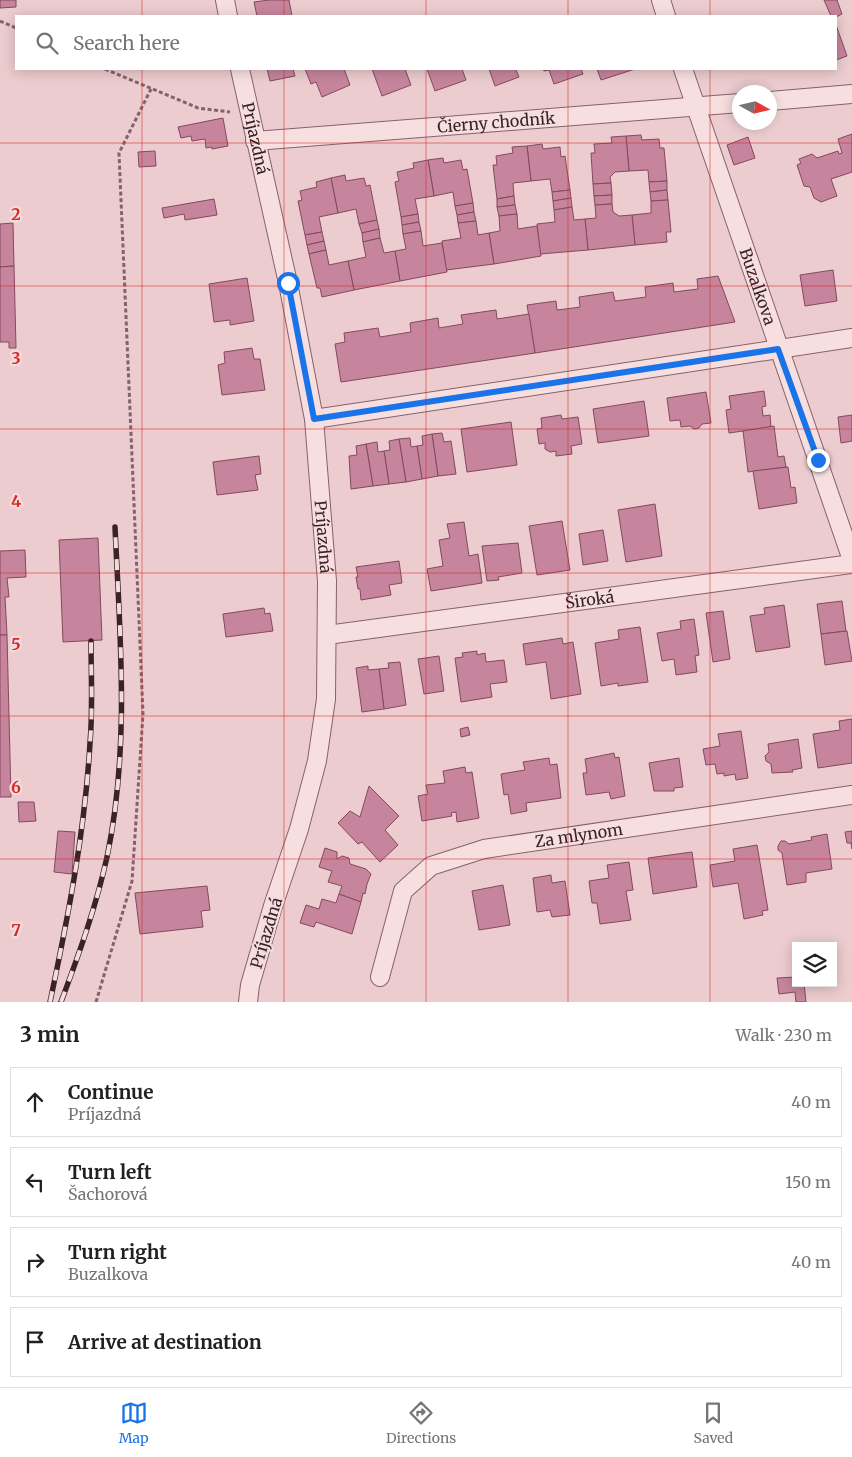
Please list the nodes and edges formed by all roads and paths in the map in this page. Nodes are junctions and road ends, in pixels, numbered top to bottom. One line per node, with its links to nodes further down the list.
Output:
1 (225, 0): 3 (street)
2 (661, 0): 4 (street)
3 (228, 15)
4 (666, 15)
5 (0, 21): 6 (path)
6 (15, 28)
7 (108, 70): 10 (path)
8 (240, 70): 15 (street, Príjazdná)
9 (683, 70): 14 (street, Buzalkova)
10 (151, 89): 15 (path); 25 (path)
11 (852, 94): 12 (street)
12 (777, 100)
13 (732, 104): 14 (street, Čierny chodník)
14 (695, 107): 16 (street, Čierny chodník); 18 (street, Buzalkova)
15 (250, 116): 16 (street, Príjazdná)
16 (255, 140): 19 (street, Príjazdná)
17 (852, 338): 18 (street)
18 (778, 349): 19 (street); 20 (street, Buzalkova)
19 (314, 419): 22 (street, Príjazdná)
20 (850, 549)
21 (852, 564): 22 (street, Široká)
22 (328, 635): 26 (street, Príjazdná)
23 (852, 795): 24 (street, Za mlynom)
24 (380, 977)
25 (96, 1002)
26 (248, 1002)

